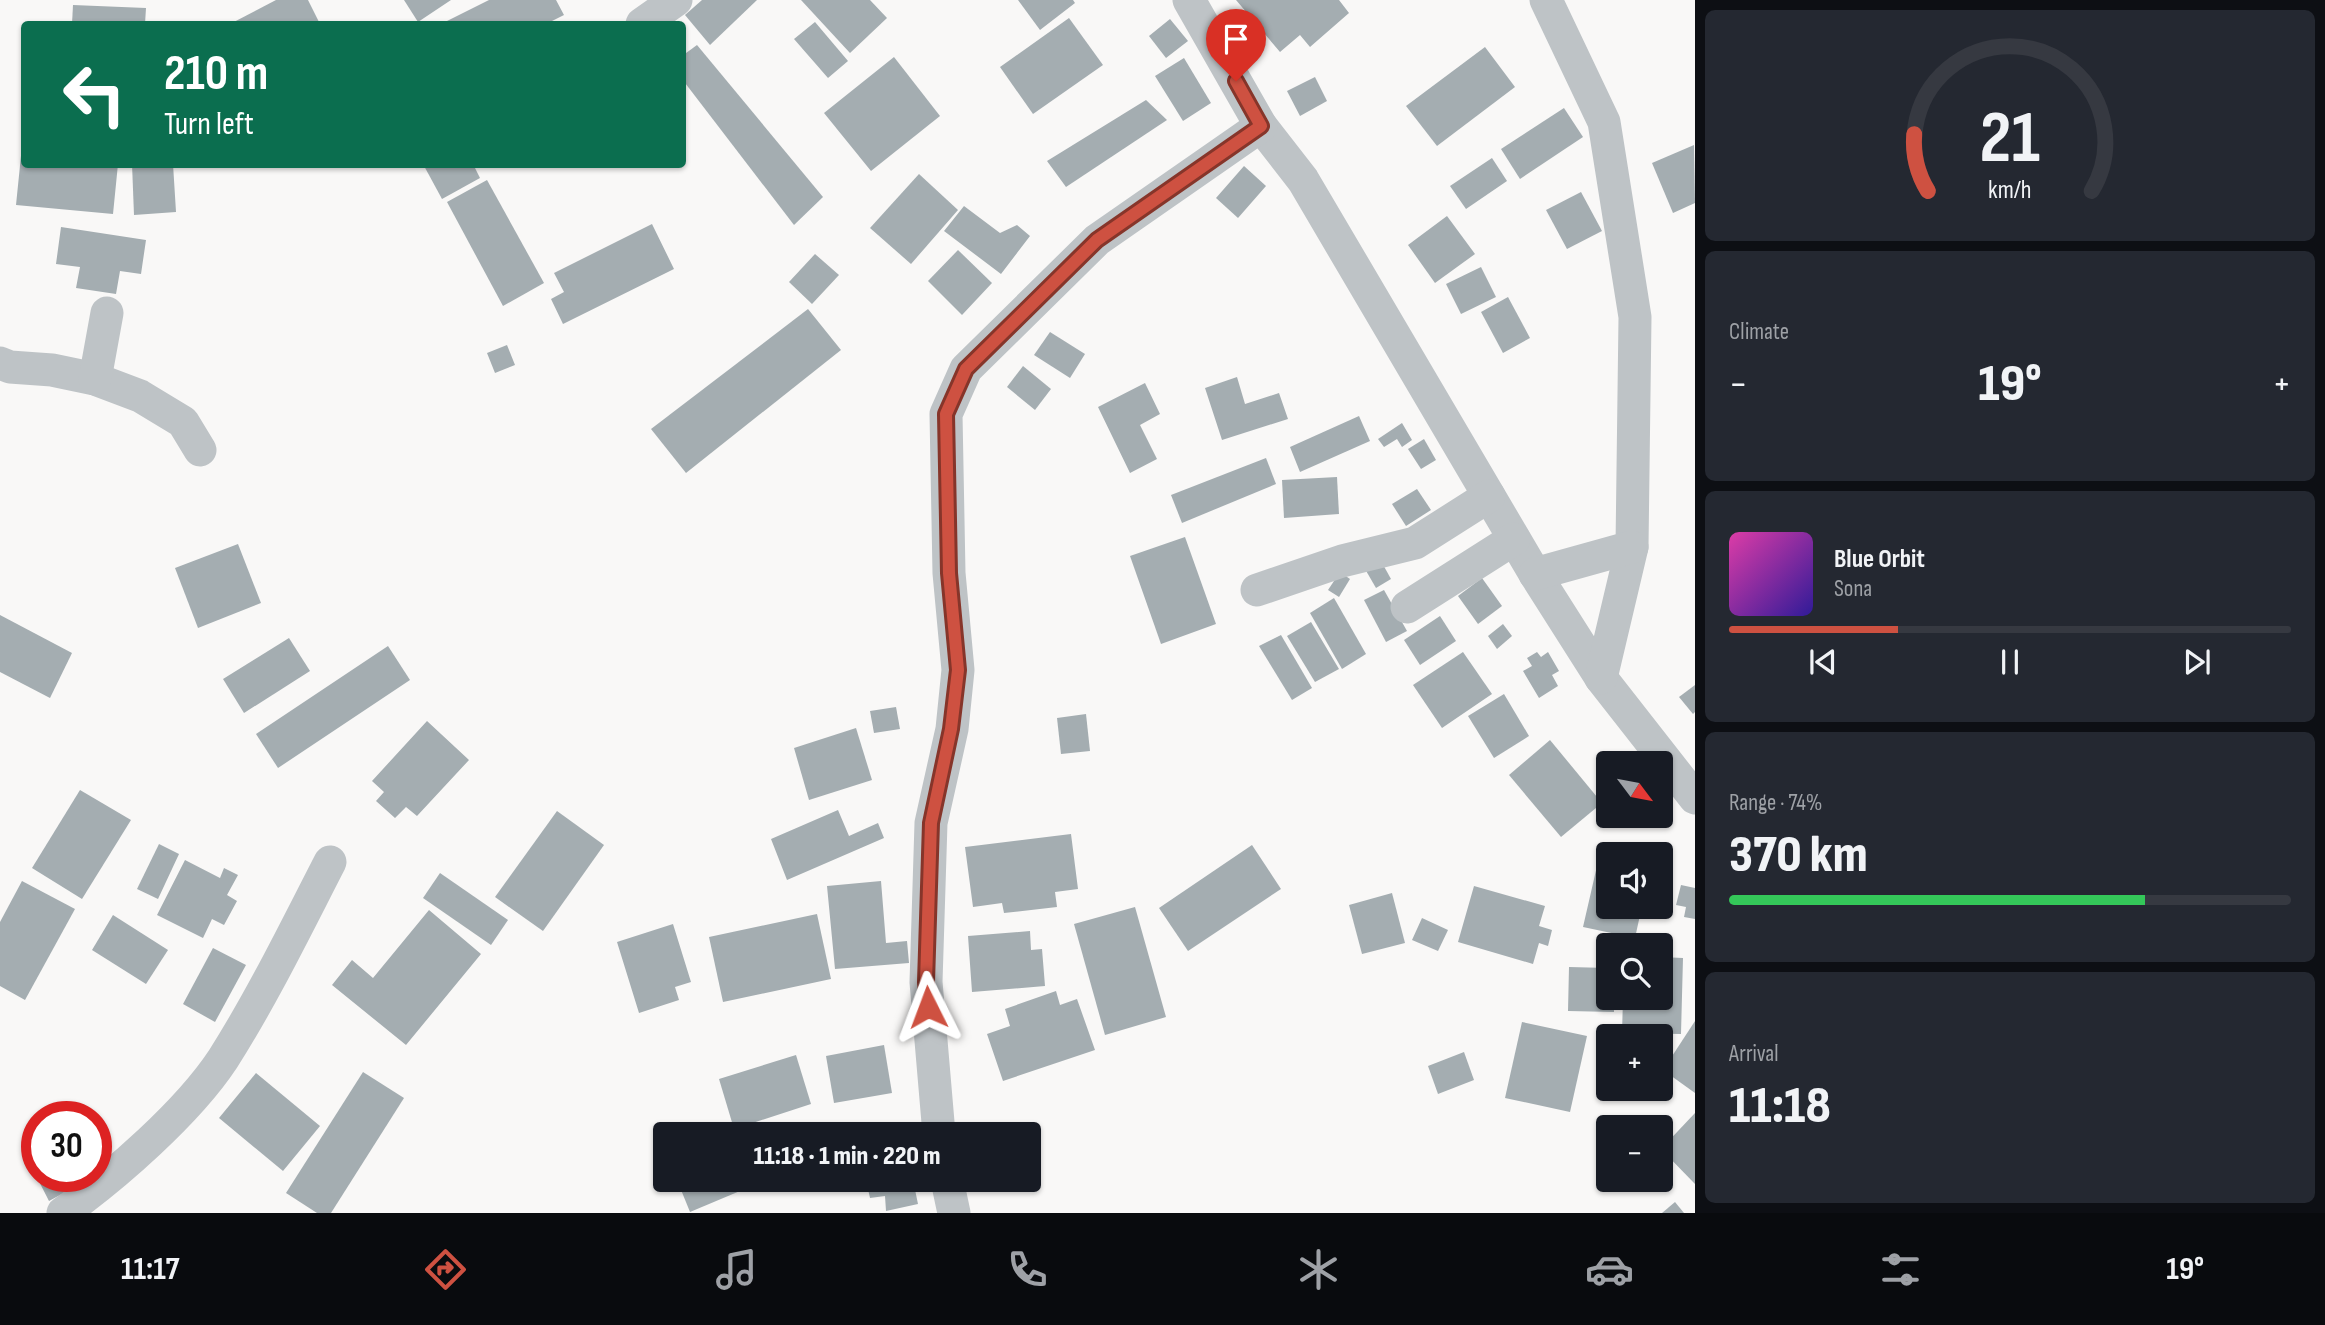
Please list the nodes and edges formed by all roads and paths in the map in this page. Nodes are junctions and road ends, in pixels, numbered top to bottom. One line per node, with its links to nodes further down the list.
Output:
1 (676, 0): 4 (street)
2 (1189, 0): 5 (street)
3 (1546, 0): 12 (street)
4 (646, 21)
5 (1261, 126): 10 (street); 19 (street)
6 (107, 313): 8 (street)
7 (0, 363): 8 (street)
8 (95, 379): 9 (street)
9 (200, 450)
10 (1489, 496): 11 (street); 14 (street)
11 (1514, 539): 13 (street); 15 (street)
12 (1632, 547): 13 (street); 16 (street)
13 (1535, 574): 16 (street)
14 (1257, 590)
15 (1407, 607)
16 (1601, 678): 17 (street)
17 (1695, 798)
18 (330, 862): 21 (street)
19 (938, 1122)
20 (950, 1192): 22 (street)
21 (63, 1213)
22 (954, 1213)

